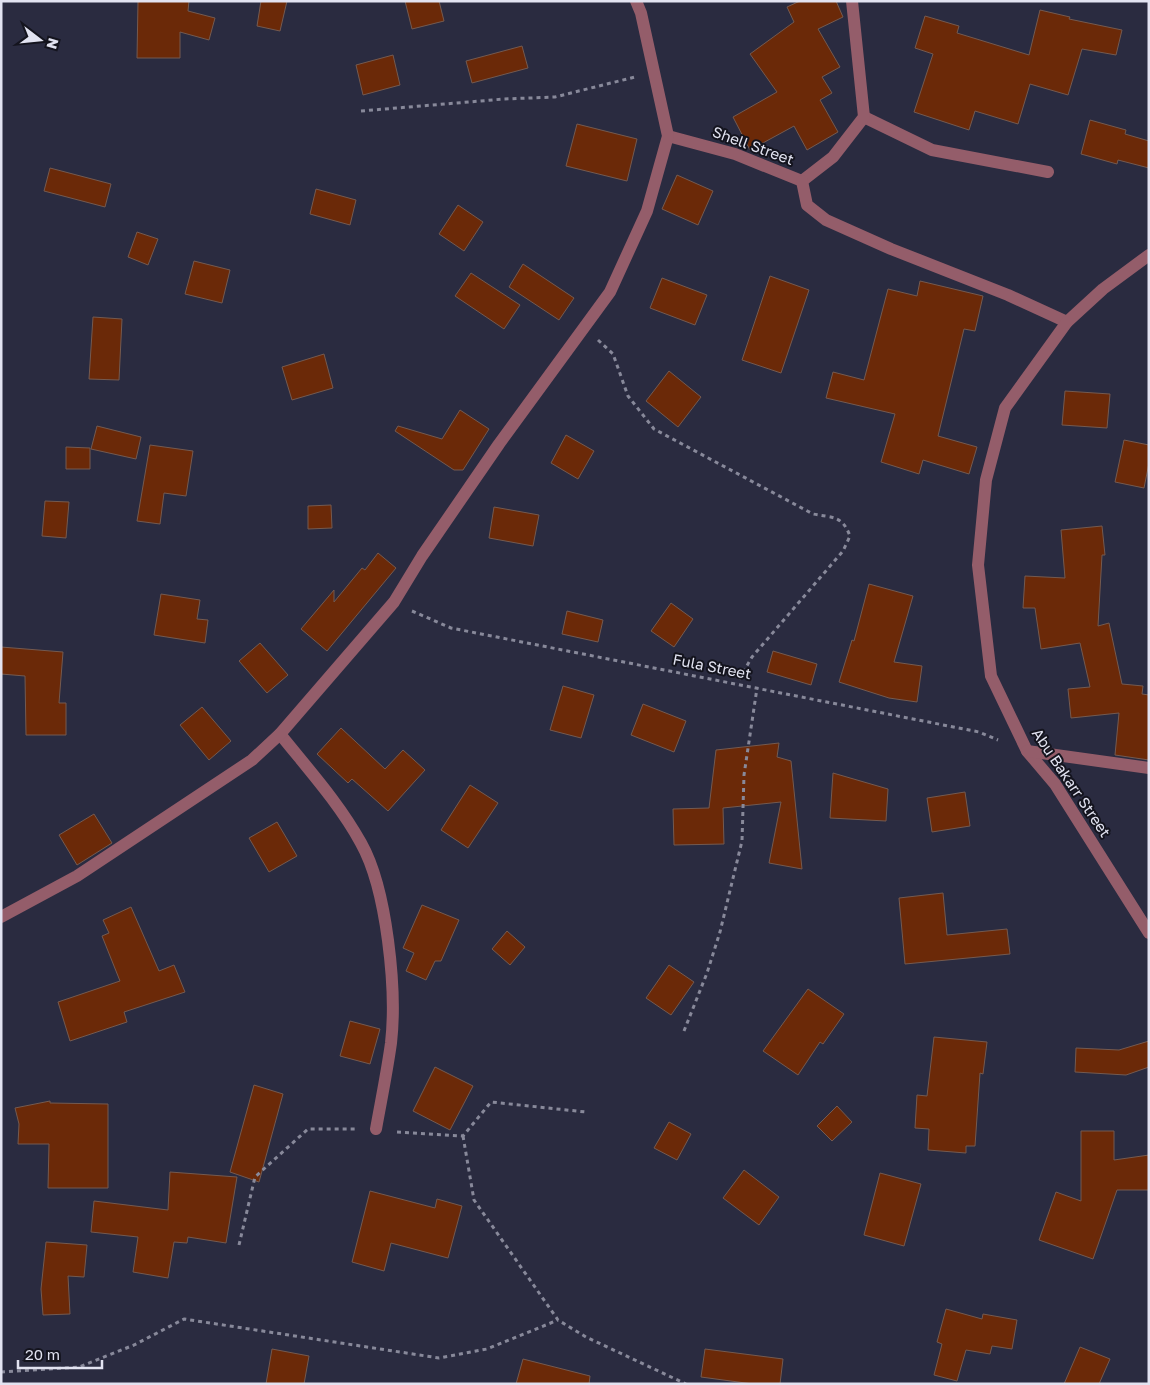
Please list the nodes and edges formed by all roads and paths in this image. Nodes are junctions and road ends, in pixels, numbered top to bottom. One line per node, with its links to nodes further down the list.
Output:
1 (636, 1): 3 (street)
2 (852, 1): 5 (street)
3 (653, 73): 4 (path); 6 (street)
4 (362, 111)
5 (864, 117): 7 (street); 8 (street, Shell Street)
6 (668, 136): 8 (street, Shell Street); 11 (street)
7 (1048, 172)
8 (802, 181): 10 (street)
9 (1149, 255): 10 (street, Abu Bakarr Street)
10 (1067, 322): 16 (street, Abu Bakarr Street)
11 (585, 328): 12 (street); 13 (path)
12 (394, 602): 13 (path, Fula Street); 15 (street)
13 (738, 683): 14 (path, Fula Street)
14 (757, 688): 16 (path, Fula Street); 20 (path)
15 (280, 734): 18 (street); 21 (street)
16 (1026, 751): 17 (street); 19 (street, Abu Bakarr Street)
17 (1149, 768)
18 (1, 918)
19 (1149, 933)
20 (684, 1031)
21 (376, 1129)
22 (463, 1136): 23 (path)
23 (558, 1320): 24 (path); 25 (path)
24 (1, 1372)
25 (686, 1384)

